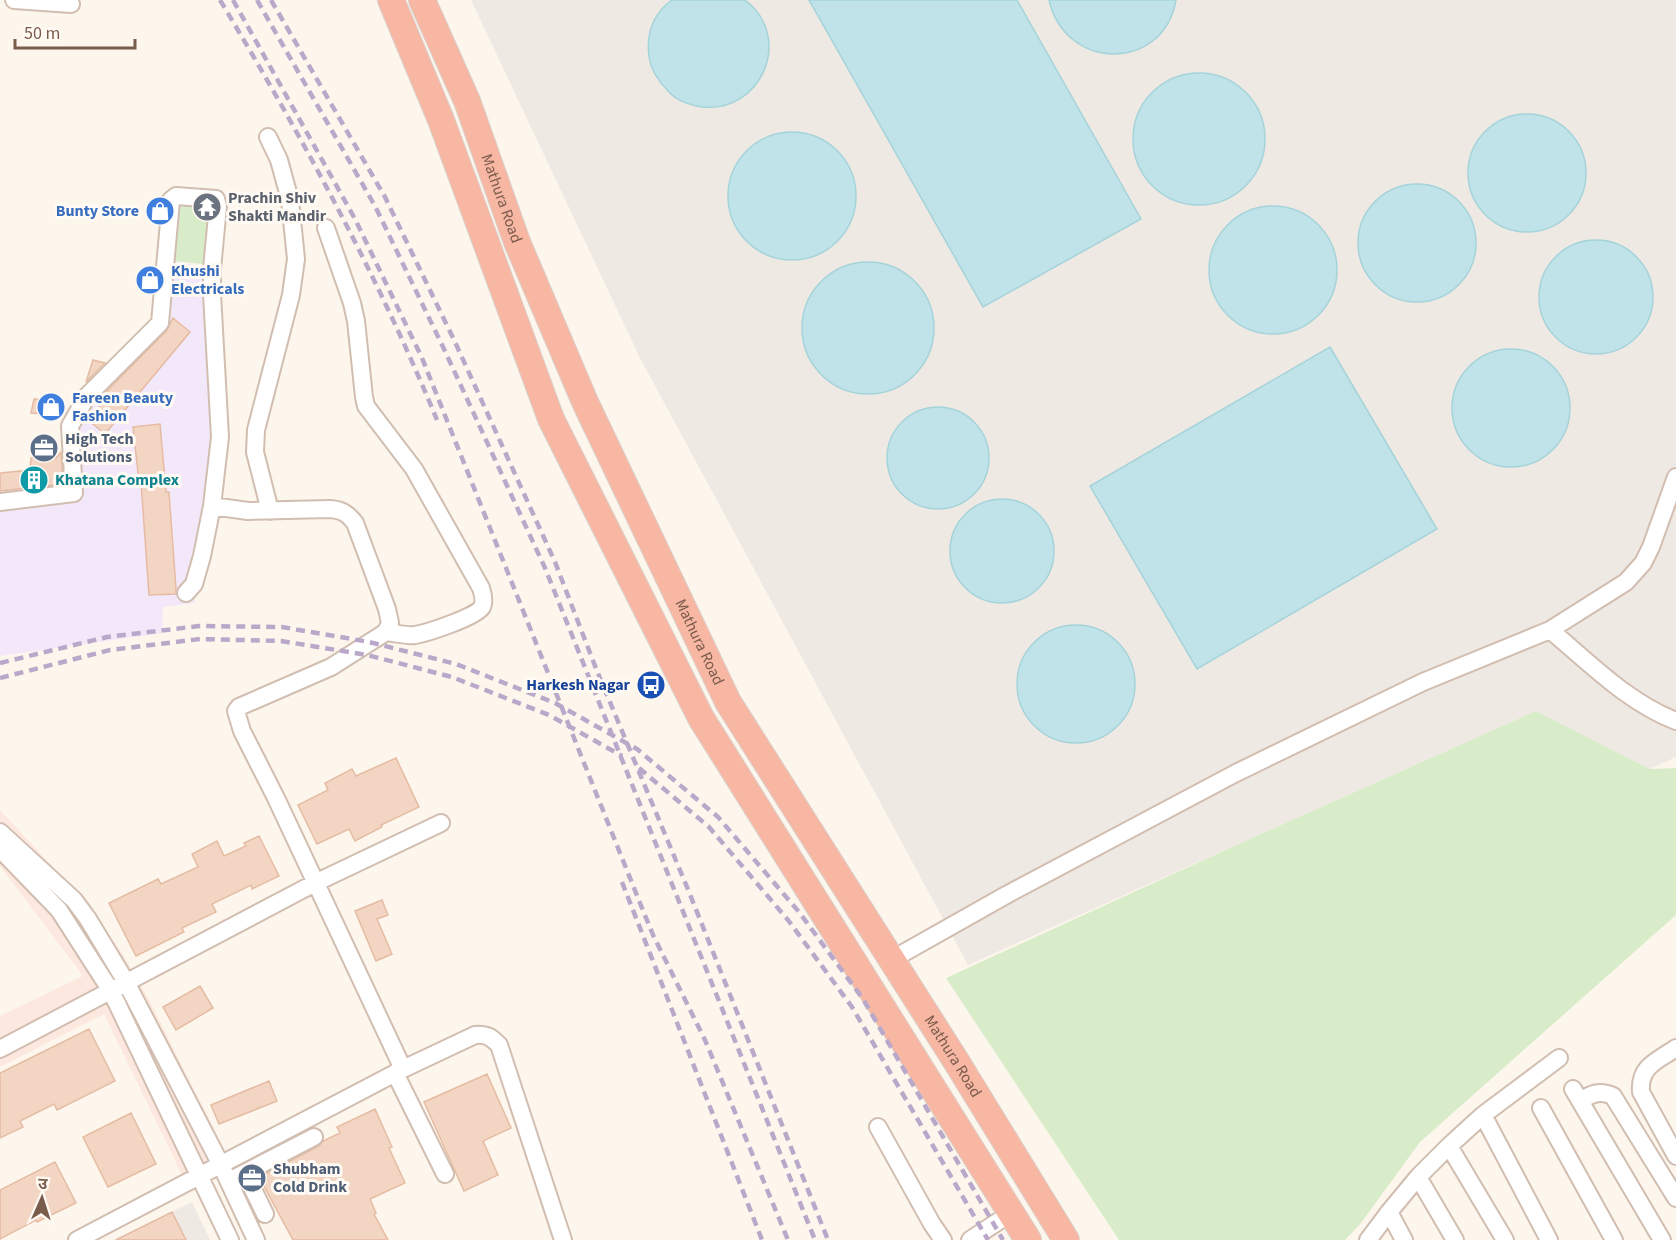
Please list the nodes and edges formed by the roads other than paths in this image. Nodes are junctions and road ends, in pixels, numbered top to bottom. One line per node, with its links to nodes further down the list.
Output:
1 (14, 0): 4 (street)
2 (391, 0): 39 (highway, Mathura Road)
3 (422, 0): 19 (highway, Mathura Road)
4 (71, 4)
5 (268, 137): 10 (street)
6 (326, 228): 13 (street)
7 (1676, 477): 12 (street)
8 (0, 502): 9 (street)
9 (212, 507): 10 (street); 11 (street)
10 (270, 511): 13 (street)
11 (186, 593)
12 (1550, 630): 14 (street); 19 (street)
13 (386, 632): 18 (street)
14 (1676, 721)
15 (441, 823): 18 (street)
16 (0, 832): 20 (street)
17 (0, 849): 20 (street)
18 (315, 883): 20 (street); 24 (street)
19 (891, 960): 48 (highway, Mathura Road)
20 (119, 986): 22 (street); 31 (street); 34 (street)
21 (1676, 1048): 30 (street)
22 (0, 1049)
23 (1559, 1058): 26 (street)
24 (399, 1071): 31 (street); 33 (street); 44 (street)
25 (1540, 1108): 54 (street)
26 (1483, 1115): 29 (street); 53 (street)
27 (878, 1127): 45 (street)
28 (314, 1137): 32 (street)
29 (1449, 1146): 35 (street); 52 (street)
30 (1676, 1156)
31 (221, 1165): 34 (street); 36 (street)
32 (245, 1173): 36 (street); 40 (street)
33 (445, 1174)
34 (200, 1177): 41 (street); 42 (street)
35 (1418, 1177): 38 (street); 51 (street)
36 (229, 1181): 43 (street)
37 (1676, 1198): 55 (street)
38 (1389, 1212): 49 (street); 50 (street)
39 (1011, 1213): 46 (street); 47 (highway, Mathura Road)
40 (264, 1214)
41 (76, 1240)
42 (230, 1240)
43 (256, 1240)
44 (563, 1240)
45 (943, 1240)
46 (970, 1240)
47 (1028, 1240)
48 (1066, 1240)
49 (1368, 1240)
50 (1404, 1240)
51 (1455, 1240)
52 (1505, 1240)
53 (1549, 1240)
54 (1614, 1240)
55 (1662, 1240)

